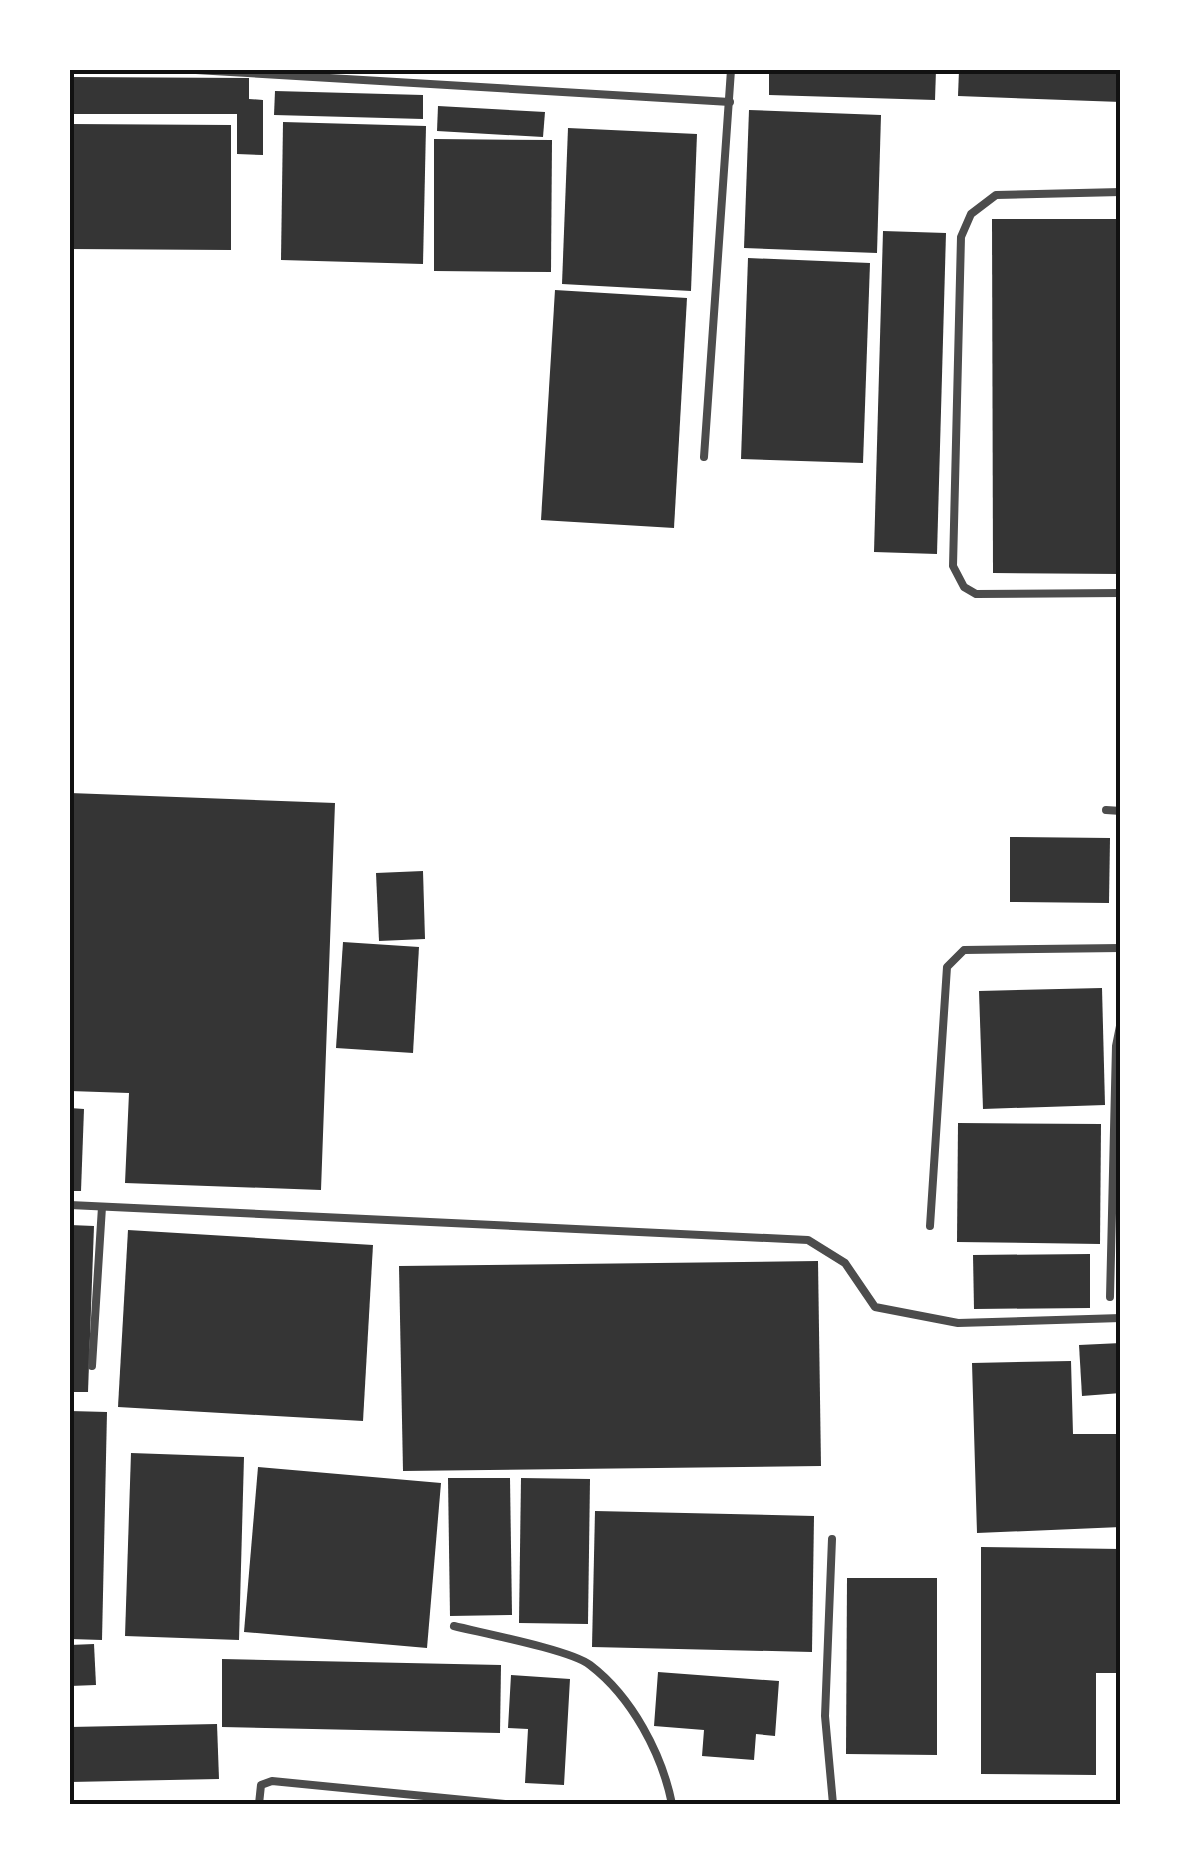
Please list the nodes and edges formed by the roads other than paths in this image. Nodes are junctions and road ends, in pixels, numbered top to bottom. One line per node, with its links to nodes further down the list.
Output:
1 (196, 70): 3 (lane)
2 (732, 70): 3 (lane)
3 (730, 102): 5 (lane)
4 (1121, 192): 6 (lane)
5 (704, 458)
6 (1121, 593)
7 (1106, 810): 8 (lane)
8 (1121, 811)
9 (1121, 948): 13 (lane)
10 (1121, 1022): 14 (lane)
11 (70, 1205): 12 (lane)
12 (102, 1207): 15 (lane); 16 (lane)
13 (930, 1226)
14 (1110, 1297)
15 (1121, 1318)
16 (92, 1366)
17 (832, 1539): 22 (lane)
18 (454, 1626): 21 (lane)
19 (259, 1804): 20 (lane)
20 (505, 1804)
21 (672, 1804)
22 (833, 1804)

